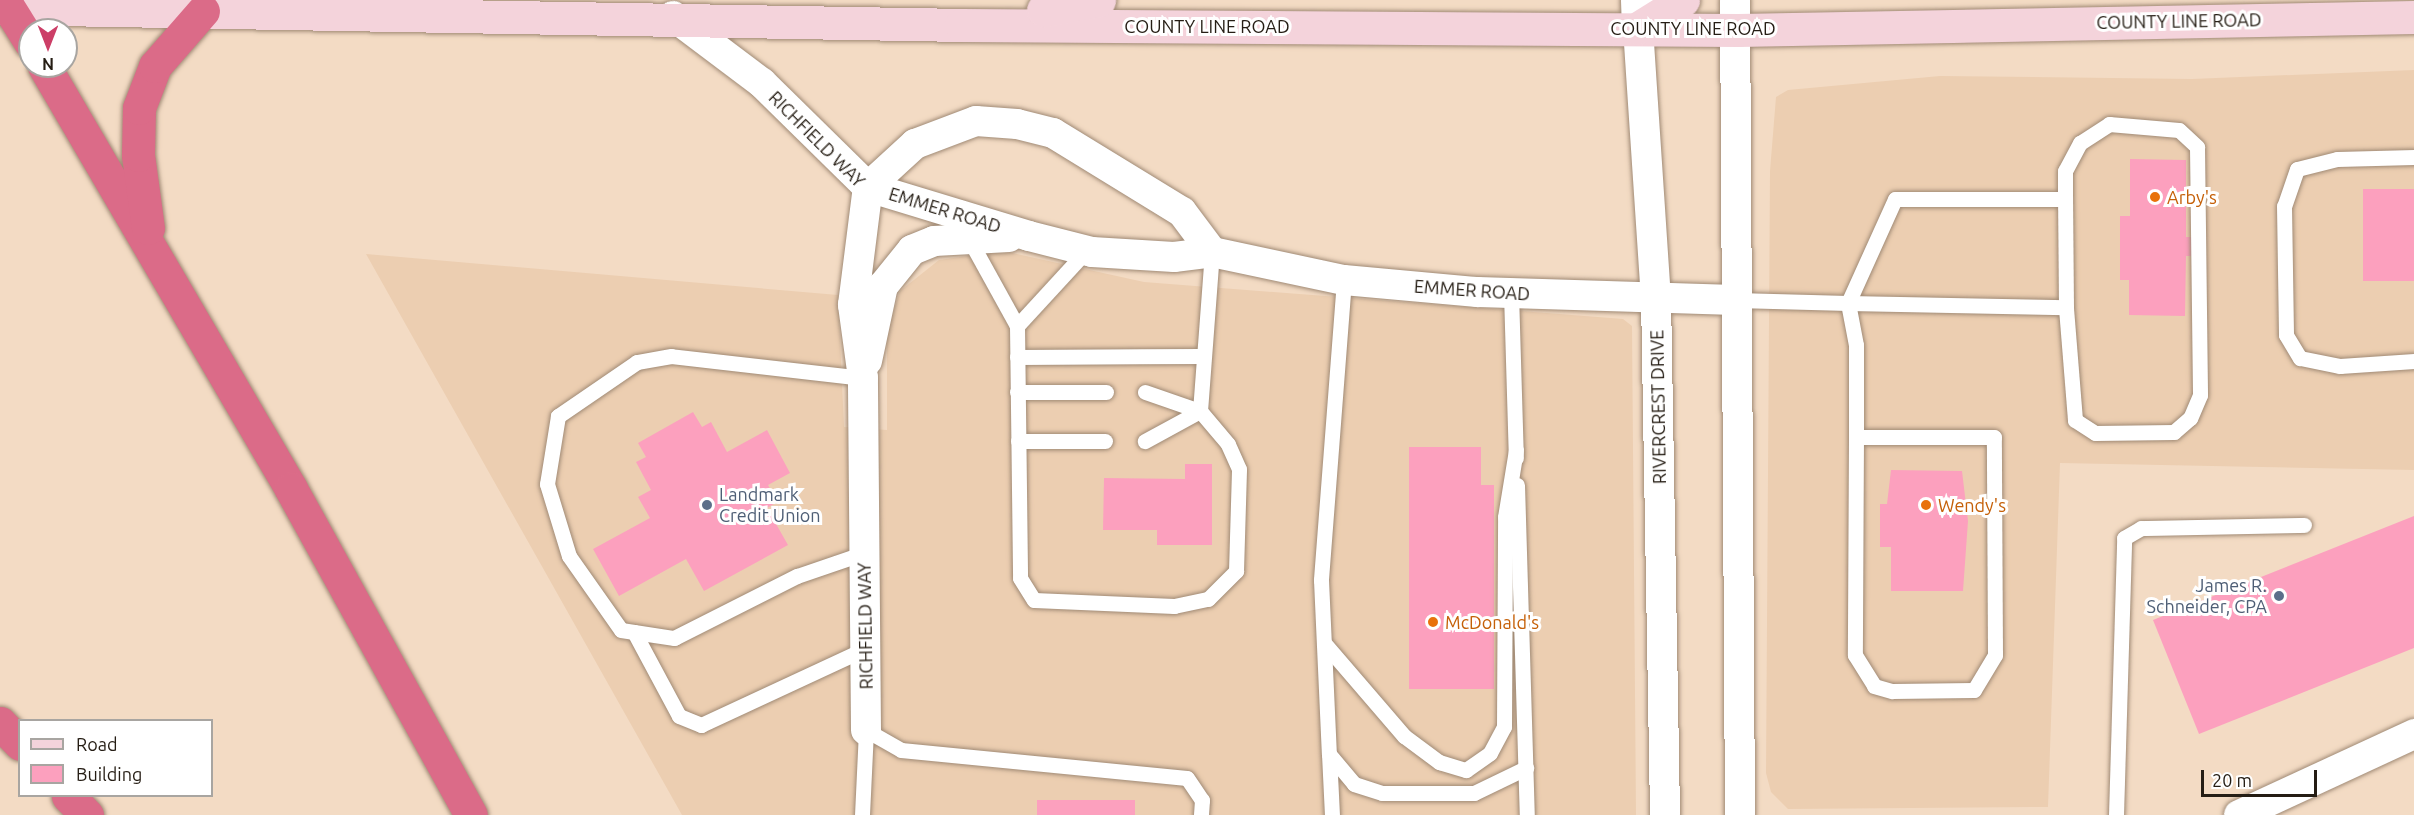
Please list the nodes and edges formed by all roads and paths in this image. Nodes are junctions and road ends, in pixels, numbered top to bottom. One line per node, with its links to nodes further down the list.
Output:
1 (1099, 0): 12 (main road)
2 (1683, 0): 7 (main road)
3 (2222, 0): 10 (main road)
4 (4, 6): 6 (main road, COUNTY LINE ROAD); 11 (highway)
5 (673, 8): 6 (main road, COUNTY LINE ROAD); 12 (main road, COUNTY LINE ROAD); 15 (street, RICHFIELD WAY)
6 (203, 11): 19 (highway)
7 (1638, 14): 8 (main road, COUNTY LINE ROAD); 12 (main road, COUNTY LINE ROAD); 24 (street, RIVERCREST DRIVE)
8 (1737, 15): 10 (main road, COUNTY LINE ROAD); 25 (street)
9 (2414, 16): 10 (main road, COUNTY LINE ROAD)
10 (2090, 23)
11 (18, 25)
12 (962, 25)
13 (51, 78): 19 (highway)
14 (2414, 157): 31 (lane)
15 (868, 187): 17 (street, EMMER ROAD); 21 (street, EMMER ROAD); 32 (street, RICHFIELD WAY)
16 (2066, 199): 26 (lane); 27 (lane); 27 (lane)
17 (1029, 236): 18 (street, RICHFIELD WAY); 20 (street, EMMER ROAD)
18 (969, 239): 28 (lane); 32 (street, RICHFIELD WAY)
19 (150, 245): 55 (highway)
20 (1086, 251): 21 (street, EMMER ROAD); 28 (lane)
21 (1212, 252): 22 (street, EMMER ROAD); 29 (lane)
22 (1344, 280): 23 (street, EMMER ROAD); 45 (lane)
23 (1511, 293): 24 (street, EMMER ROAD); 41 (lane)
24 (1656, 297): 25 (street, EMMER ROAD); 60 (street, RIVERCREST DRIVE)
25 (1736, 300): 26 (lane); 61 (street)
26 (1848, 303): 27 (lane); 37 (lane)
27 (2066, 307)
28 (1017, 326): 30 (lane)
29 (1202, 356): 30 (lane); 36 (lane)
30 (1017, 357): 33 (lane)
31 (2414, 361)
32 (863, 378): 43 (street, RICHFIELD WAY); 44 (lane)
33 (1017, 392): 34 (lane); 38 (lane)
34 (1106, 392)
35 (1145, 392): 36 (lane)
36 (1200, 411): 38 (lane); 40 (lane)
37 (1856, 437): 37 (lane)
38 (1018, 441): 39 (lane)
39 (1105, 441)
40 (1145, 441)
41 (1516, 450): 45 (lane); 52 (lane)
42 (2304, 525): 62 (lane)
43 (864, 553): 44 (lane); 46 (street, RICHFIELD WAY)
44 (634, 632): 46 (lane)
45 (1324, 643): 51 (lane)
46 (865, 649): 48 (street, RICHFIELD WAY)
47 (0, 723): 50 (highway)
48 (866, 730): 56 (lane); 57 (lane)
49 (2414, 734): 63 (street)
50 (18, 742)
51 (1329, 754): 52 (lane); 58 (lane)
52 (1526, 768): 59 (lane)
53 (70, 797): 54 (highway)
54 (87, 815)
55 (471, 815)
56 (862, 815)
57 (1201, 815)
58 (1332, 815)
59 (1527, 815)
60 (1665, 815)
61 (1740, 815)
62 (2116, 815)
63 (2234, 815)

